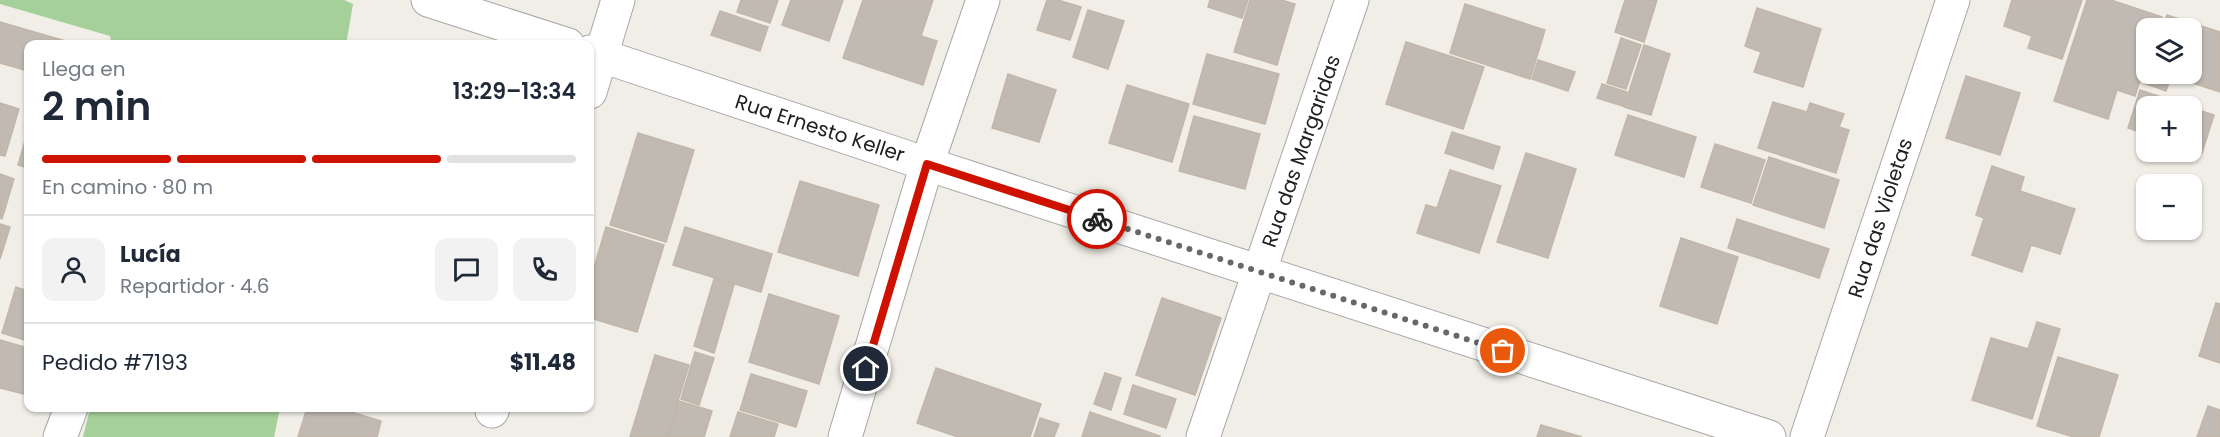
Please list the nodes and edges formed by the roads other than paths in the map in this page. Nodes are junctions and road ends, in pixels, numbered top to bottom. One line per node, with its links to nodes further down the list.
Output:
1 (428, 0): 6 (street)
2 (618, 0): 7 (street)
3 (983, 0): 8 (street)
4 (1352, 0): 9 (street, Rua das Margaridas)
5 (1953, 0): 15 (street, Rua das Violetas)
6 (552, 40)
7 (595, 54): 8 (street, Rua Ernesto Keller)
8 (927, 164): 9 (street, Rua Ernesto Keller); 12 (street)
9 (1260, 272): 13 (street, Rua das Margaridas); 14 (street, Rua Ernesto Keller)
10 (69, 412): 11 (street)
11 (60, 437)
12 (845, 437)
13 (1203, 437)
14 (1769, 437)
15 (1807, 437)

